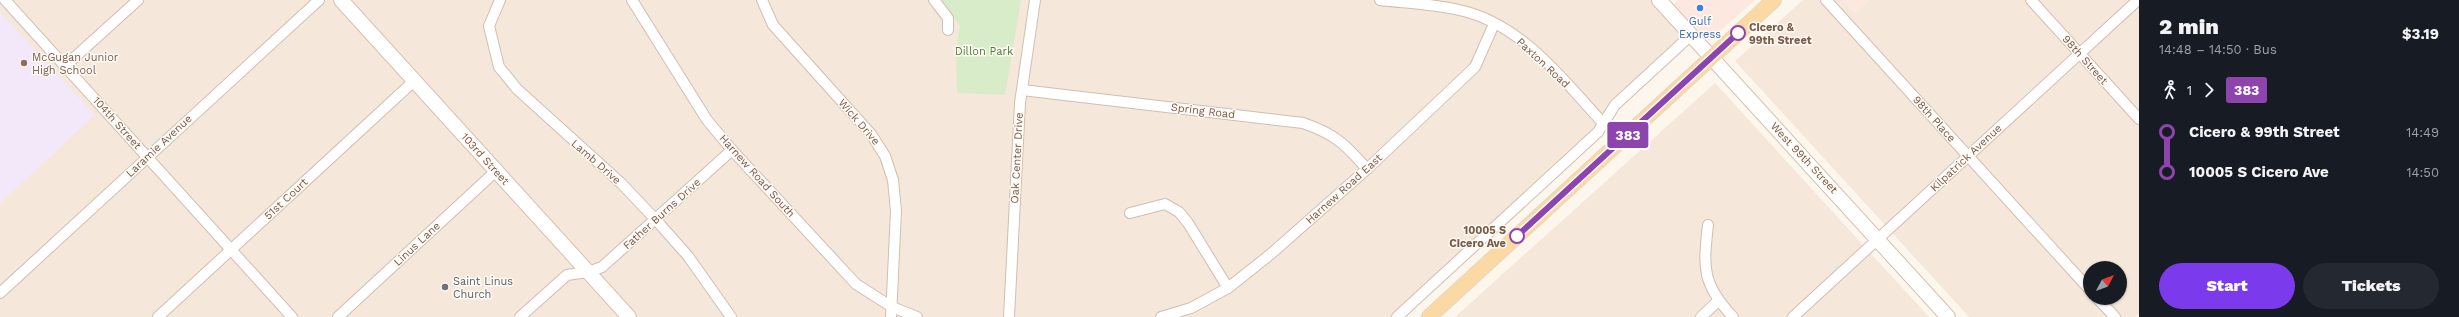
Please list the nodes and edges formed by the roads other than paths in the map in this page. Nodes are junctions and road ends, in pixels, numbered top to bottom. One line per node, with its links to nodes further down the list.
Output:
1 (5, 0): 21 (street, 104th Street)
2 (138, 0): 21 (street)
3 (319, 0): 28 (street, Laramie Avenue)
4 (341, 0): 22 (street, 103rd Street)
5 (500, 0): 32 (street, Lamb Drive)
6 (632, 0): 26 (street, Harnew Road South)
7 (762, 0): 42 (street, Wick Drive)
8 (934, 0): 17 (street)
9 (1035, 0): 23 (street, Oak Center Drive)
10 (1380, 0): 16 (street, Paxton Road)
11 (1659, 0): 18 (street, West 99th Street)
12 (1774, 0): 20 (main road)
13 (1826, 0): 27 (street, 98th Place)
14 (2031, 0): 19 (street, 98th Street)
15 (2138, 0): 19 (street, Kilpatrick Avenue)
16 (1494, 24): 25 (street, Paxton Road); 29 (street, Harnew Road East)
17 (948, 30)
18 (1691, 35): 20 (street, West 99th Street); 25 (street)
19 (2080, 54): 24 (street, 98th Street); 27 (street, Kilpatrick Avenue)
20 (1712, 58): 34 (street, West 99th Street); 53 (main road)
21 (65, 66): 28 (street, 104th Street)
22 (414, 81): 30 (street, 103rd Street); 35 (street, 51st Court)
23 (1022, 90): 29 (street, Spring Road); 50 (street, Oak Center Drive)
24 (2139, 119)
25 (1603, 123): 52 (street)
26 (732, 150): 32 (street, Father Burns Drive); 42 (street, Harnew Road South)
27 (1968, 156): 34 (street, Kilpatrick Avenue); 37 (street, 98th Place)
28 (148, 157): 35 (street, 104th Street); 39 (street, Laramie Avenue)
29 (1367, 169): 38 (street, Harnew Road East)
30 (496, 171): 36 (street, 103rd Street); 45 (street, Linus Lane)
31 (1130, 214): 38 (street)
32 (656, 220): 36 (street, Father Burns Drive); 48 (street, Lamb Drive)
33 (1708, 224): 40 (street)
34 (1878, 239): 56 (street, Kilpatrick Avenue); 57 (street, West 99th Street)
35 (231, 249): 43 (street, 51st Court); 44 (street, 104th Street)
36 (588, 272): 46 (street, Father Burns Drive); 47 (street, 103rd Street)
37 (2083, 282)
38 (1228, 288): 51 (street, Harnew Road East)
39 (0, 293)
40 (1718, 301): 54 (street); 55 (street)
41 (2104, 305): 58 (street)
42 (891, 312): 49 (street, Harnew Road South)
43 (158, 317)
44 (292, 317)
45 (338, 317)
46 (520, 317)
47 (629, 317)
48 (730, 317)
49 (917, 317)
50 (1009, 317)
51 (1161, 317)
52 (1397, 317)
53 (1430, 317)
54 (1701, 317)
55 (1733, 317)
56 (1793, 317)
57 (1948, 317)
58 (2115, 317)

